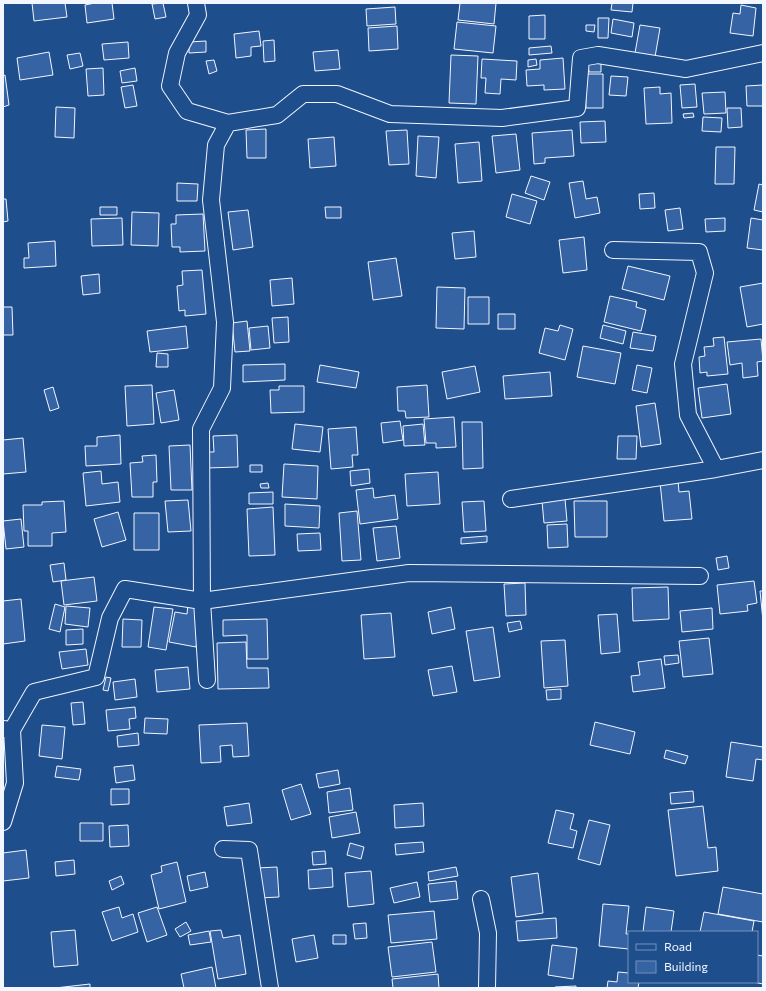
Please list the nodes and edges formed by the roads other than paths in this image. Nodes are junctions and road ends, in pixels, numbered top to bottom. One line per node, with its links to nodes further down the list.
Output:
1 (196, 3): 3 (street)
2 (763, 53): 3 (street)
3 (228, 123): 9 (street)
4 (613, 250): 6 (street)
5 (763, 460): 6 (street)
6 (716, 469): 7 (street)
7 (511, 499)
8 (700, 576): 9 (street)
9 (202, 601): 10 (street); 11 (street)
10 (207, 680)
11 (7, 730): 12 (street)
12 (3, 822)
13 (223, 849): 15 (street)
14 (481, 899): 16 (street)
15 (270, 988)
16 (487, 988)

